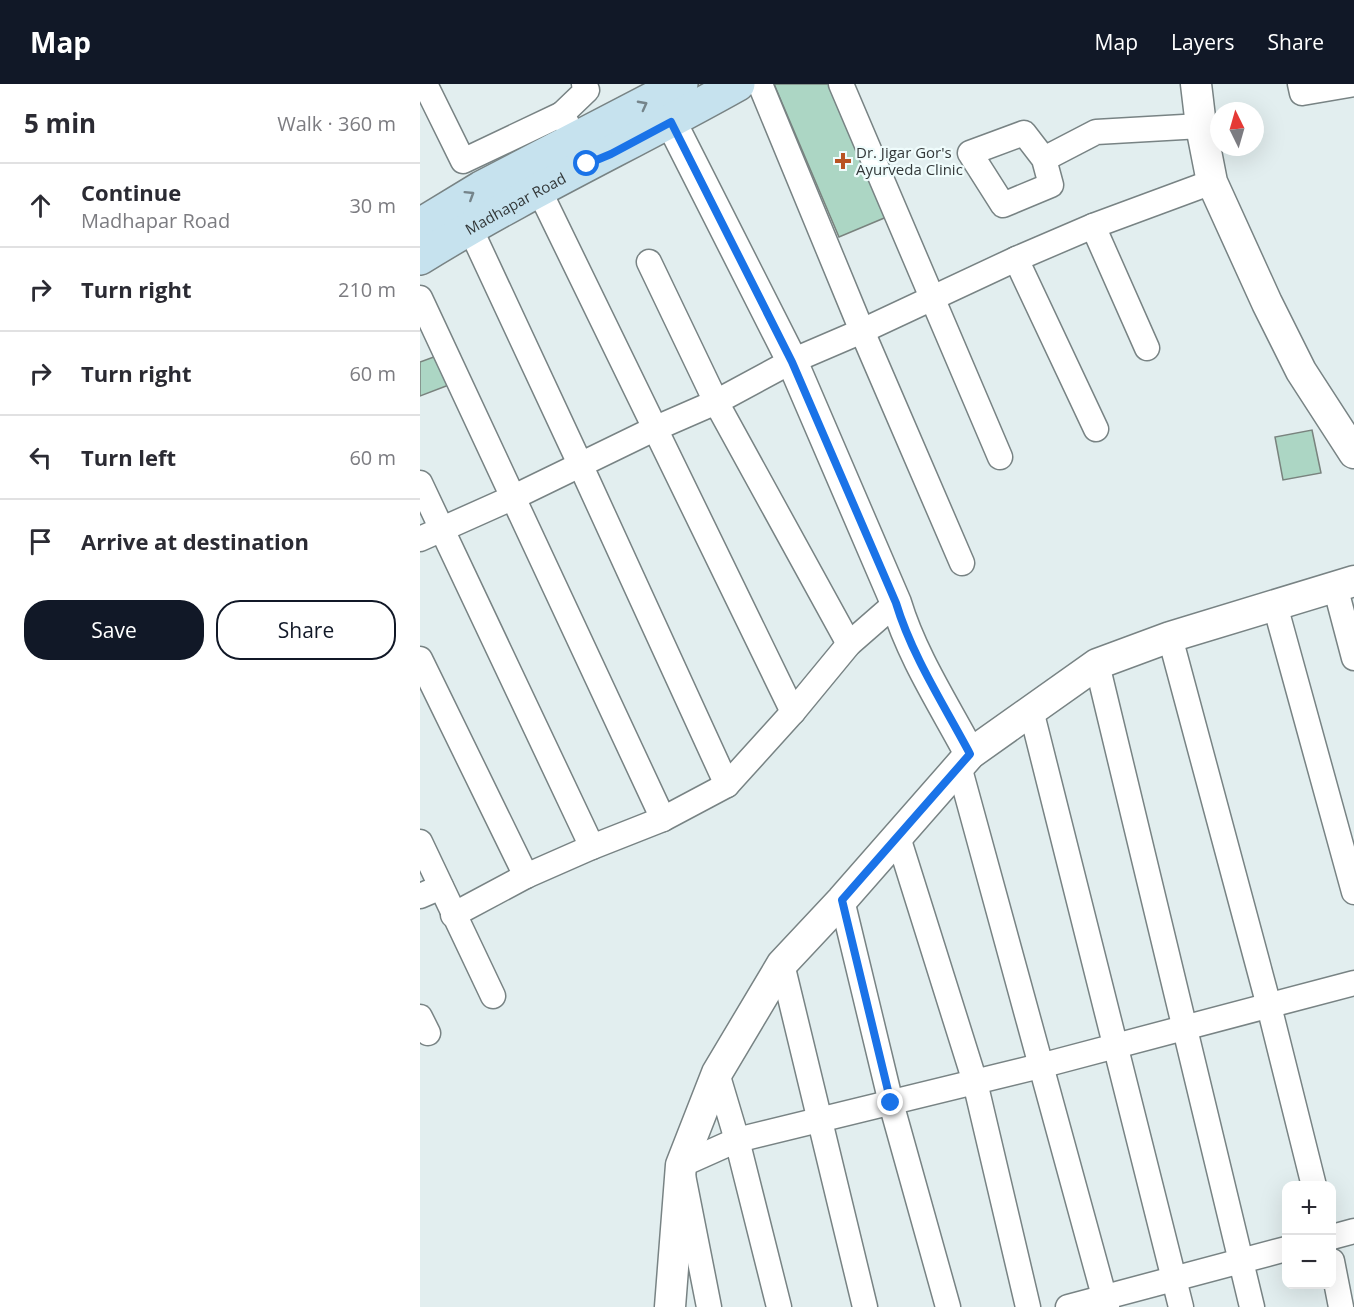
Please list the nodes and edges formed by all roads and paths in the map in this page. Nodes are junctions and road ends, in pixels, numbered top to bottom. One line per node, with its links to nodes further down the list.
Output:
1 (424, 84): 11 (street)
2 (584, 84): 11 (street)
3 (681, 84): 11 (main road, Madhapar Road, one-way to 3)
4 (738, 84): 10 (main road, Madhapar Road)
5 (760, 84): 24 (street)
6 (841, 84): 23 (street)
7 (1196, 84): 12 (street)
8 (1300, 84): 9 (street)
9 (1354, 84)
10 (671, 122): 15 (main road, Madhapar Road); 26 (street)
11 (568, 126): 16 (main road, Madhapar Road, one-way to 11)
12 (1201, 126): 13 (street); 14 (street)
13 (1044, 159)
14 (1212, 182): 17 (street); 30 (street)
15 (539, 190): 18 (main road, Madhapar Road); 28 (street)
16 (420, 225)
17 (1093, 226): 20 (street); 25 (street)
18 (470, 228): 19 (main road, Madhapar Road); 32 (street)
19 (420, 258)
20 (1016, 259): 23 (street); 29 (street)
21 (649, 262): 27 (street)
22 (420, 298): 34 (street)
23 (934, 298): 24 (street); 31 (street)
24 (862, 331): 26 (street); 37 (street)
25 (1147, 348)
26 (792, 362): 27 (street); 40 (street)
27 (716, 402): 28 (street); 42 (street)
28 (654, 429): 32 (street); 47 (street)
29 (1096, 429)
30 (1354, 453)
31 (1000, 457)
32 (580, 464): 34 (street); 49 (street)
33 (420, 483): 35 (street)
34 (514, 497): 35 (street); 50 (street)
35 (442, 528): 36 (street); 53 (street)
36 (420, 539)
37 (962, 563)
38 (1345, 583): 39 (street); 43 (street)
39 (1275, 605): 41 (street); 56 (street)
40 (898, 611): 42 (street); 48 (street)
41 (1170, 637): 45 (street); 62 (street)
42 (849, 644): 47 (street)
43 (1354, 658)
44 (420, 659): 54 (street)
45 (1097, 664): 46 (street); 63 (street)
46 (1031, 710): 48 (street); 64 (street)
47 (793, 712): 49 (street)
48 (964, 760): 51 (street); 65 (street)
49 (727, 785): 50 (street)
50 (663, 819): 53 (street)
51 (898, 837): 57 (street); 67 (street)
52 (420, 842): 55 (street)
53 (592, 847): 54 (street)
54 (526, 876): 58 (street)
55 (430, 892): 58 (street)
56 (1354, 892)
57 (842, 900): 59 (street); 68 (street)
58 (453, 915): 61 (street)
59 (782, 964): 66 (street); 69 (street)
60 (1354, 983): 62 (street)
61 (493, 996)
62 (1269, 1006): 63 (street); 72 (street)
63 (1186, 1028): 64 (street); 76 (street)
64 (1117, 1046): 65 (street); 77 (street)
65 (1040, 1066): 67 (street); 79 (street)
66 (717, 1073): 70 (street); 71 (street)
67 (975, 1082): 68 (street); 85 (street)
68 (891, 1103): 69 (street); 84 (street)
69 (820, 1121): 70 (street); 83 (street)
70 (737, 1140): 71 (street); 82 (street)
71 (681, 1165): 80 (street); 81 (street)
72 (1313, 1181)
73 (1354, 1231): 74 (street)
74 (1336, 1237)
75 (1282, 1250): 76 (street)
76 (1241, 1260): 77 (street); 88 (street)
77 (1173, 1278): 79 (street); 87 (street)
78 (1336, 1281): 89 (street)
79 (1106, 1302): 86 (street)
80 (670, 1307)
81 (709, 1307)
82 (779, 1307)
83 (865, 1307)
84 (948, 1307)
85 (1028, 1307)
86 (1068, 1307)
87 (1181, 1307)
88 (1252, 1307)
89 (1341, 1307)

